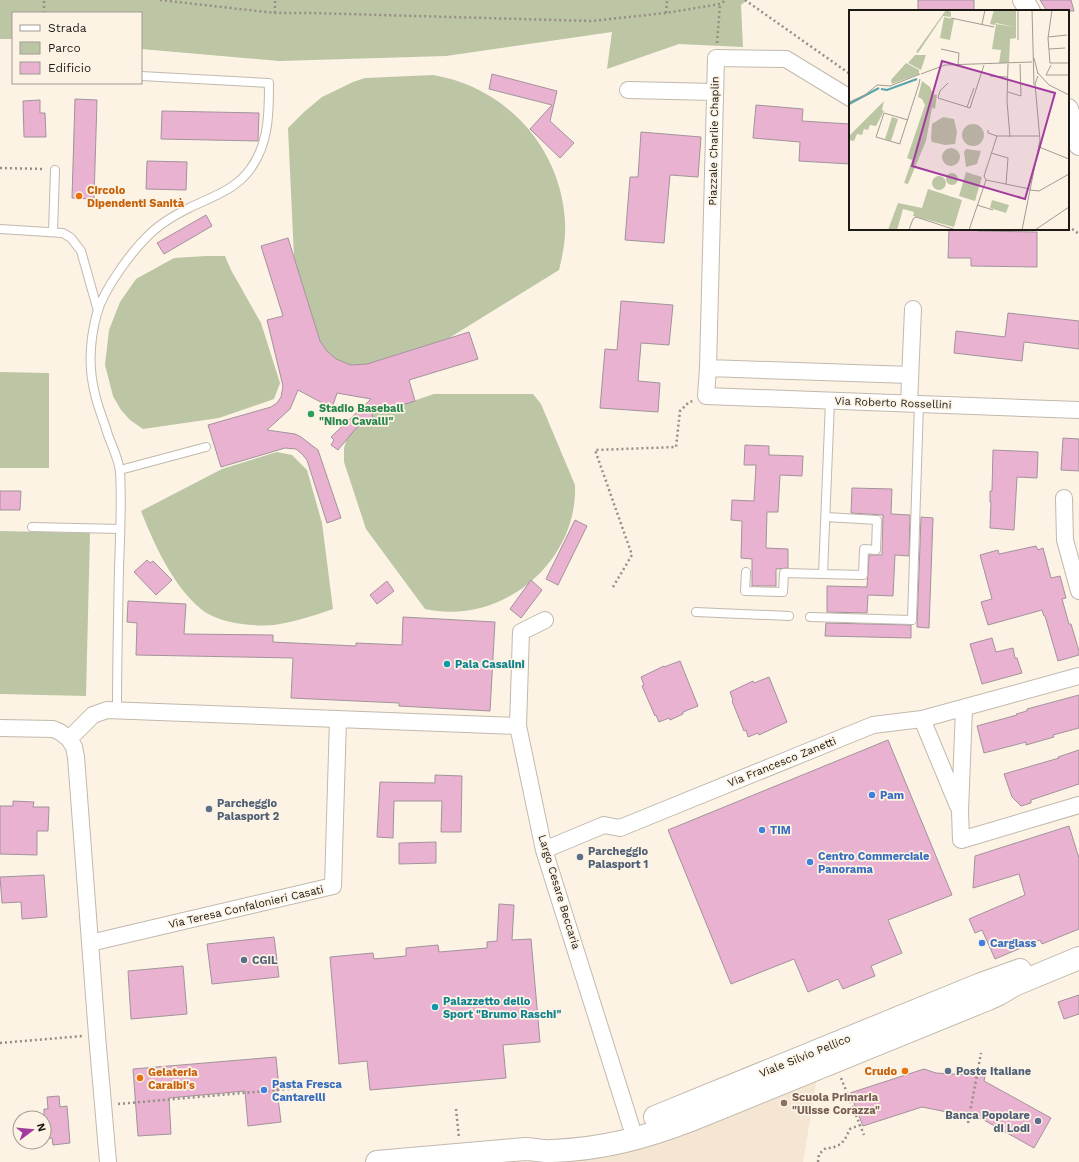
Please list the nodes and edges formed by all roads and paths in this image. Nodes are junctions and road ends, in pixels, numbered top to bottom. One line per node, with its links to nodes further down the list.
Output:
1 (44, 0): 10 (path)
2 (160, 0): 12 (path)
3 (275, 0): 12 (path)
4 (667, 0): 11 (path)
5 (726, 0): 8 (path)
6 (745, 0): 14 (path)
7 (1023, 0): 9 (street)
8 (720, 4): 11 (path); 13 (path)
9 (1029, 10)
10 (44, 12)
11 (666, 12): 12 (path)
12 (275, 13)
13 (716, 58): 17 (street, Piazzale Charlie Chaplin); 18 (street)
14 (849, 73)
15 (142, 76): 28 (lane)
16 (628, 90): 17 (street)
17 (715, 92): 29 (street, Piazzale Charlie Chaplin)
18 (849, 97)
19 (1069, 112): 20 (street)
20 (1079, 145)
21 (0, 168): 22 (path)
22 (55, 170): 25 (lane)
23 (1069, 227): 26 (path)
24 (0, 229): 25 (lane)
25 (53, 232): 28 (lane)
26 (1079, 234)
27 (913, 309): 30 (street)
28 (98, 311): 36 (lane)
29 (708, 368): 30 (street); 31 (street, Piazzale Charlie Chaplin)
30 (910, 375): 33 (street)
31 (706, 396): 32 (street, Via Roberto Rossellini); 43 (path)
32 (830, 401): 33 (street, Via Roberto Rossellini); 38 (lane)
33 (914, 404): 34 (street, Via Roberto Rossellini); 47 (lane)
34 (1079, 410)
35 (206, 447): 36 (lane)
36 (120, 470): 40 (lane)
37 (1064, 498): 44 (street)
38 (826, 517): 42 (lane); 42 (lane)
39 (32, 527): 40 (lane)
40 (120, 529): 51 (lane)
41 (746, 572): 42 (lane)
42 (824, 574)
43 (613, 587)
44 (1079, 591)
45 (696, 612): 46 (lane)
46 (789, 616)
47 (810, 617)
48 (545, 620): 54 (street, Largo Cesare Beccaria)
49 (1079, 676): 50 (street, Via Francesco Zanetti)
50 (964, 708): 53 (street, Via Francesco Zanetti); 58 (street)
51 (117, 711): 52 (street); 56 (street)
52 (338, 719): 54 (street); 60 (street, Via Teresa Confalonieri Casati)
53 (922, 719): 58 (street); 59 (street, Via Francesco Zanetti)
54 (518, 726): 59 (street, Largo Cesare Beccaria)
55 (0, 728): 56 (street)
56 (68, 739): 60 (street)
57 (1079, 805): 58 (street)
58 (960, 811)
59 (544, 850): 72 (street, Largo Cesare Beccaria)
60 (90, 943): 63 (street)
61 (1079, 946): 72 (main road, Viale Silvio Pellico)
62 (1079, 958): 66 (main road, Viale Silvio Pellico)
63 (97, 1035): 64 (path); 77 (street)
64 (0, 1043)
65 (981, 1053): 70 (path)
66 (834, 1062): 71 (path); 76 (main road, Viale Silvio Pellico)
67 (300, 1088): 68 (path)
68 (114, 1104)
69 (456, 1109): 75 (path)
70 (968, 1123)
71 (860, 1125): 73 (path); 79 (path)
72 (631, 1126): 74 (main road, Viale Silvio Pellico)
73 (864, 1135)
74 (527, 1154): 75 (main road, Viale Silvio Pellico); 76 (main road, Viale Silvio Pellico)
75 (460, 1155): 78 (main road, Viale Silvio Pellico)
76 (553, 1156)
77 (108, 1162)
78 (377, 1162)
79 (818, 1162)

